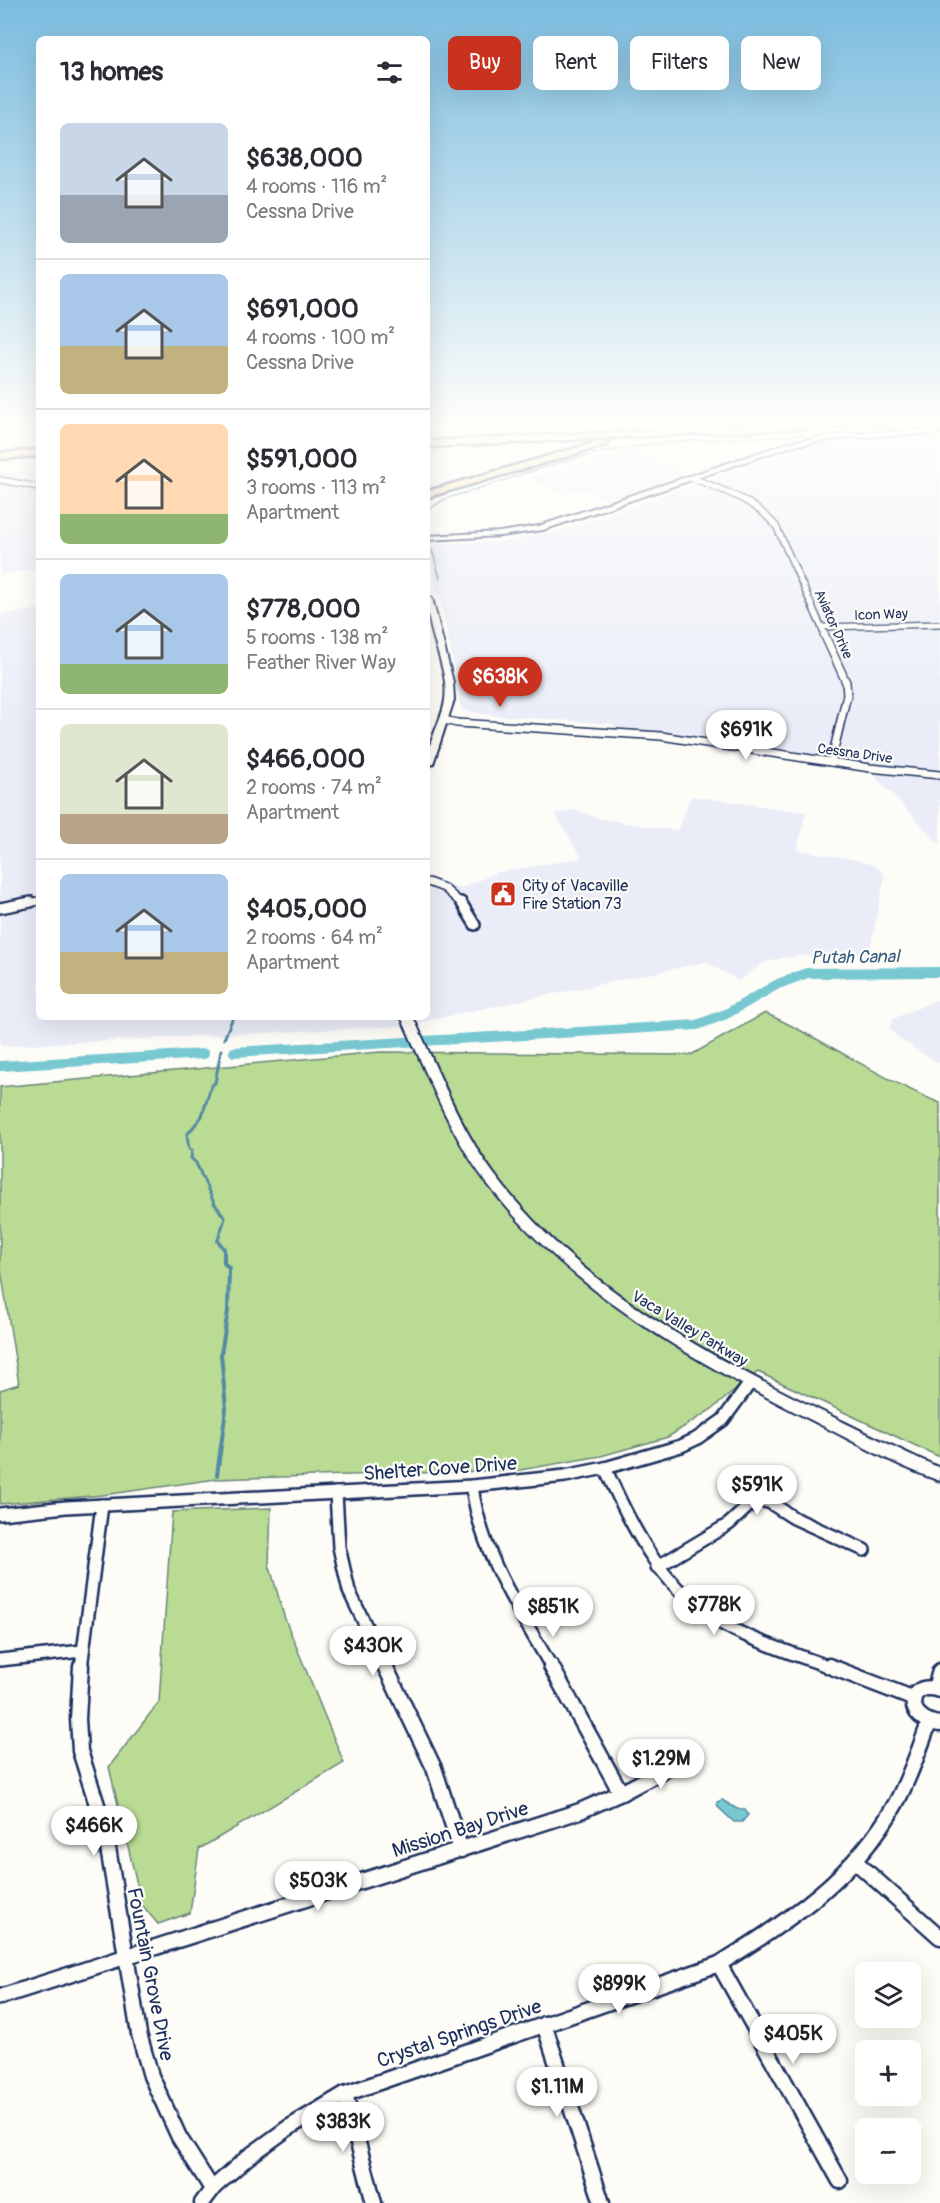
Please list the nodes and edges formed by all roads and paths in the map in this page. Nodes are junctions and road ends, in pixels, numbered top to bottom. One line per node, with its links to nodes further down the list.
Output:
1 (550, 524): 6 (street)
2 (562, 524): 5 (street)
3 (574, 524): 5 (street)
4 (773, 524): 10 (street, Aviator Drive)
5 (520, 537): 7 (street)
6 (430, 540)
7 (430, 540)
8 (430, 606): 11 (street)
9 (940, 624): 10 (street, Icon Way)
10 (823, 627): 13 (street, Aviator Drive)
11 (444, 720): 12 (street); 13 (street, Cessna Drive)
12 (430, 758)
13 (831, 762): 14 (street, Cessna Drive)
14 (940, 775)
15 (430, 882): 18 (street)
16 (36, 902): 17 (street)
17 (0, 908)
18 (475, 925)
19 (408, 1020): 20 (street, Vaca Valley Parkway)
20 (750, 1383): 21 (street, Shelter Cove Drive); 22 (street, Vaca Valley Parkway)
21 (605, 1468): 23 (street, Shelter Cove Drive); 28 (street)
22 (940, 1475)
23 (472, 1485): 24 (street, Shelter Cove Drive); 36 (street)
24 (336, 1493): 25 (street, Shelter Cove Drive); 37 (street)
25 (102, 1505): 26 (street, Shelter Cove Drive); 29 (street, Fountain Grove Drive)
26 (0, 1514)
27 (864, 1550): 28 (street)
28 (657, 1567): 33 (street)
29 (82, 1651): 30 (street); 40 (street, Fountain Grove Drive)
30 (0, 1660)
31 (940, 1671): 32 (street)
32 (938, 1689): 33 (street)
33 (912, 1698): 34 (street)
34 (935, 1723): 38 (street, Crystal Springs Drive)
35 (685, 1759): 36 (street, Mission Bay Drive)
36 (621, 1793): 37 (street, Mission Bay Drive)
37 (461, 1850): 40 (street, Mission Bay Drive)
38 (855, 1862): 39 (street); 41 (street, Crystal Springs Drive)
39 (940, 1937)
40 (126, 1957): 42 (street, Mission Bay Drive); 46 (street, Fountain Grove Drive)
41 (719, 1964): 43 (street, Crystal Springs Drive); 45 (street)
42 (0, 1997)
43 (544, 2024): 44 (street, Crystal Springs Drive); 49 (street)
44 (345, 2094): 46 (street, Crystal Springs Drive); 48 (street)
45 (840, 2181)
46 (212, 2189): 47 (street, Crystal Springs Drive)
47 (202, 2203)
48 (374, 2203)
49 (602, 2203)

